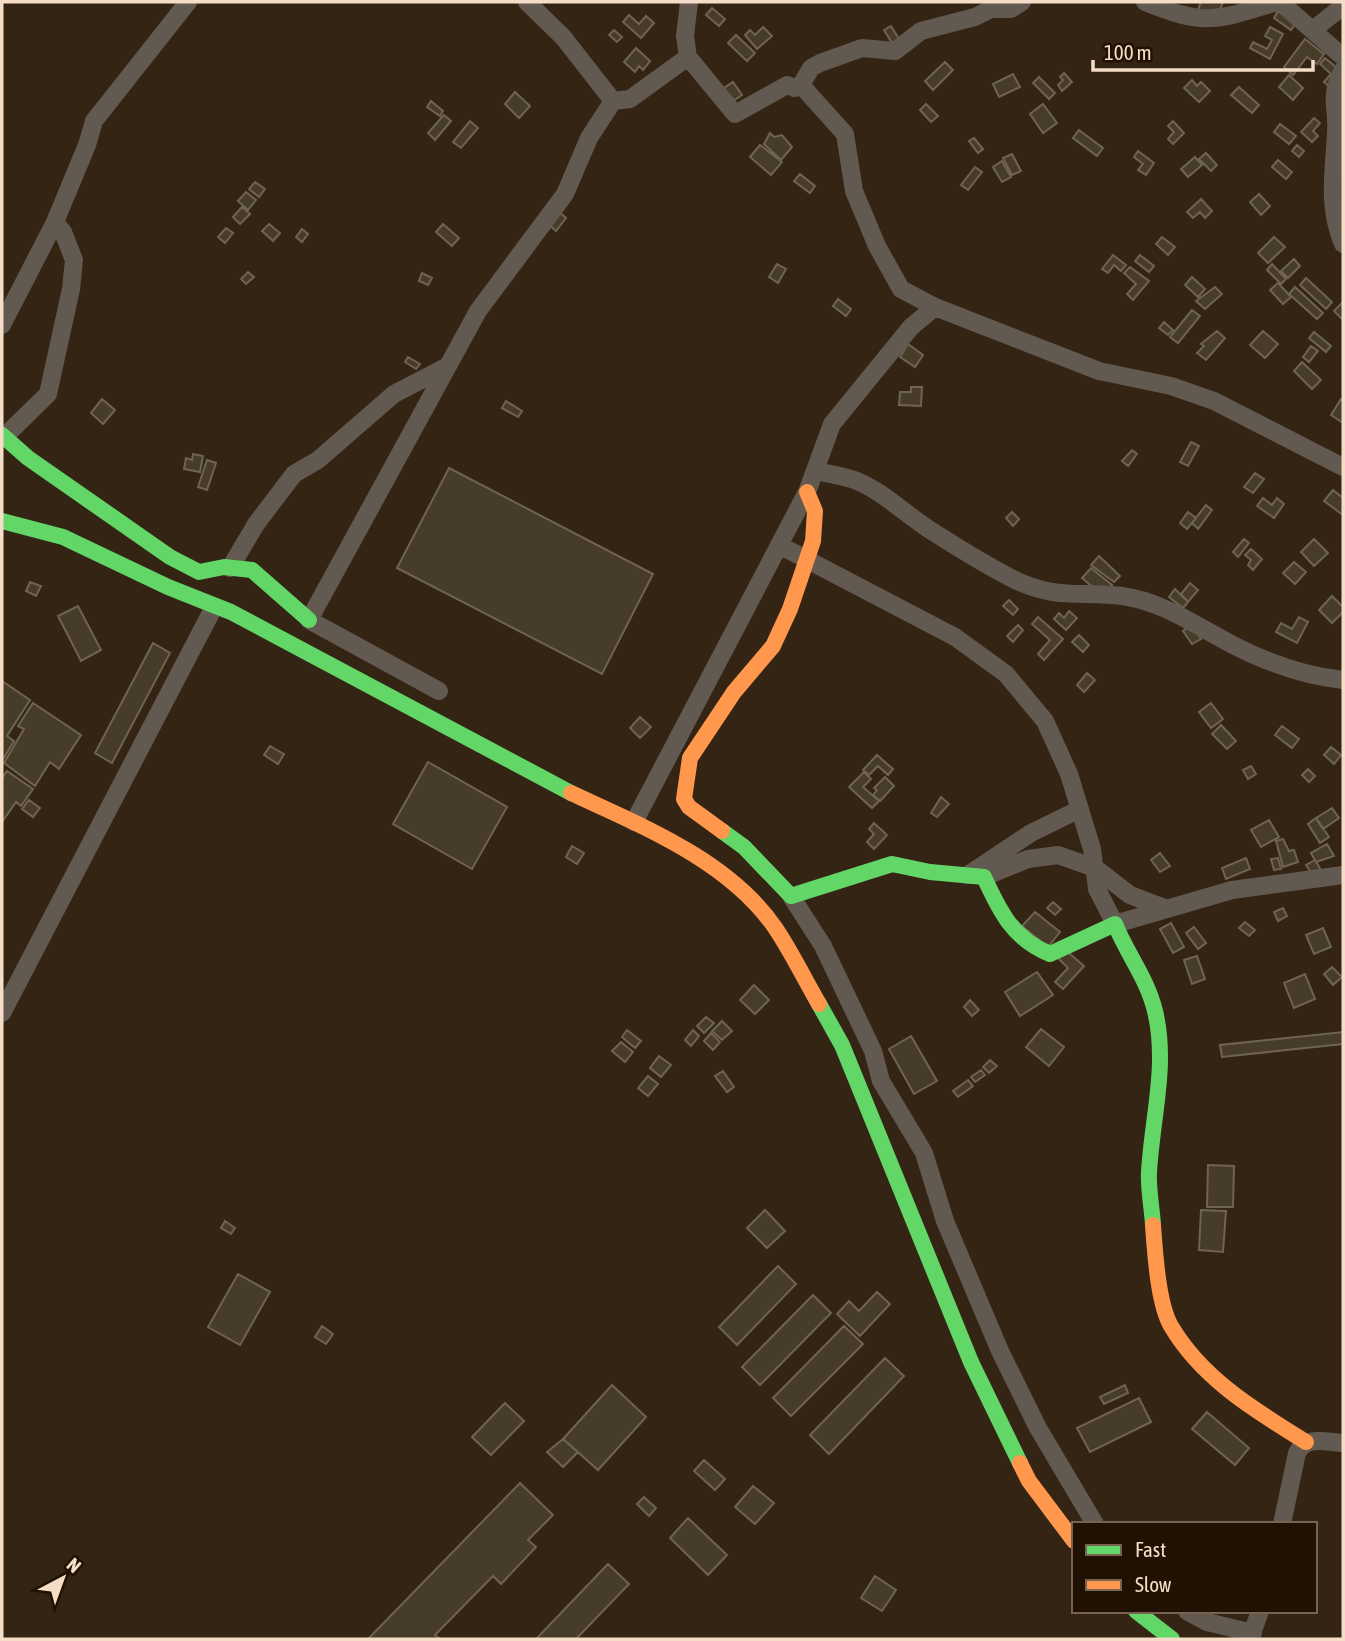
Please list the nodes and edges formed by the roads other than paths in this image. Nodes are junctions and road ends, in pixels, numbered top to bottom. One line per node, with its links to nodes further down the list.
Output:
1 (188, 2): 14 (street)
2 (527, 2): 13 (street)
3 (689, 2): 9 (street)
4 (1022, 2): 12 (street)
5 (1145, 2): 6 (street)
6 (1278, 2): 8 (street)
7 (1343, 6): 8 (street)
8 (1314, 29): 10 (street)
9 (688, 57): 12 (street); 13 (street)
10 (1343, 57)
11 (1343, 70): 15 (street)
12 (801, 85): 16 (street)
13 (613, 102): 18 (street)
14 (55, 222): 17 (street); 19 (street)
15 (1343, 244)
16 (935, 307): 20 (street); 21 (street)
17 (2, 325)
18 (446, 367): 26 (street); 28 (street)
19 (3, 437): 26 (street)
20 (1343, 467)
21 (815, 471): 22 (street); 29 (street)
22 (807, 492): 24 (street); 25 (street)
23 (2, 521): 27 (street)
24 (779, 545): 25 (street); 32 (street)
25 (807, 559): 31 (street); 36 (street)
26 (230, 568): 28 (street)
27 (214, 607): 32 (street); 39 (street)
28 (309, 620): 30 (street)
29 (1343, 680)
30 (439, 691)
31 (1080, 809): 33 (street); 35 (street)
32 (634, 822): 41 (street)
33 (1095, 868): 35 (street); 37 (street); 38 (street)
34 (1343, 875): 37 (street)
35 (976, 876): 36 (street); 38 (street)
36 (791, 896): 40 (street)
37 (1167, 909): 38 (street)
38 (1115, 924): 42 (street)
39 (2, 1013)
40 (1000, 1351): 41 (street); 44 (street)
41 (971, 1362): 46 (street)
42 (1306, 1442): 43 (street); 45 (street)
43 (1343, 1443)
44 (1095, 1522)
45 (1282, 1522)
46 (1072, 1538)
47 (1139, 1613): 51 (street)
48 (1191, 1613): 50 (street)
49 (1259, 1613): 50 (street)
50 (1251, 1636)
51 (1172, 1639)

